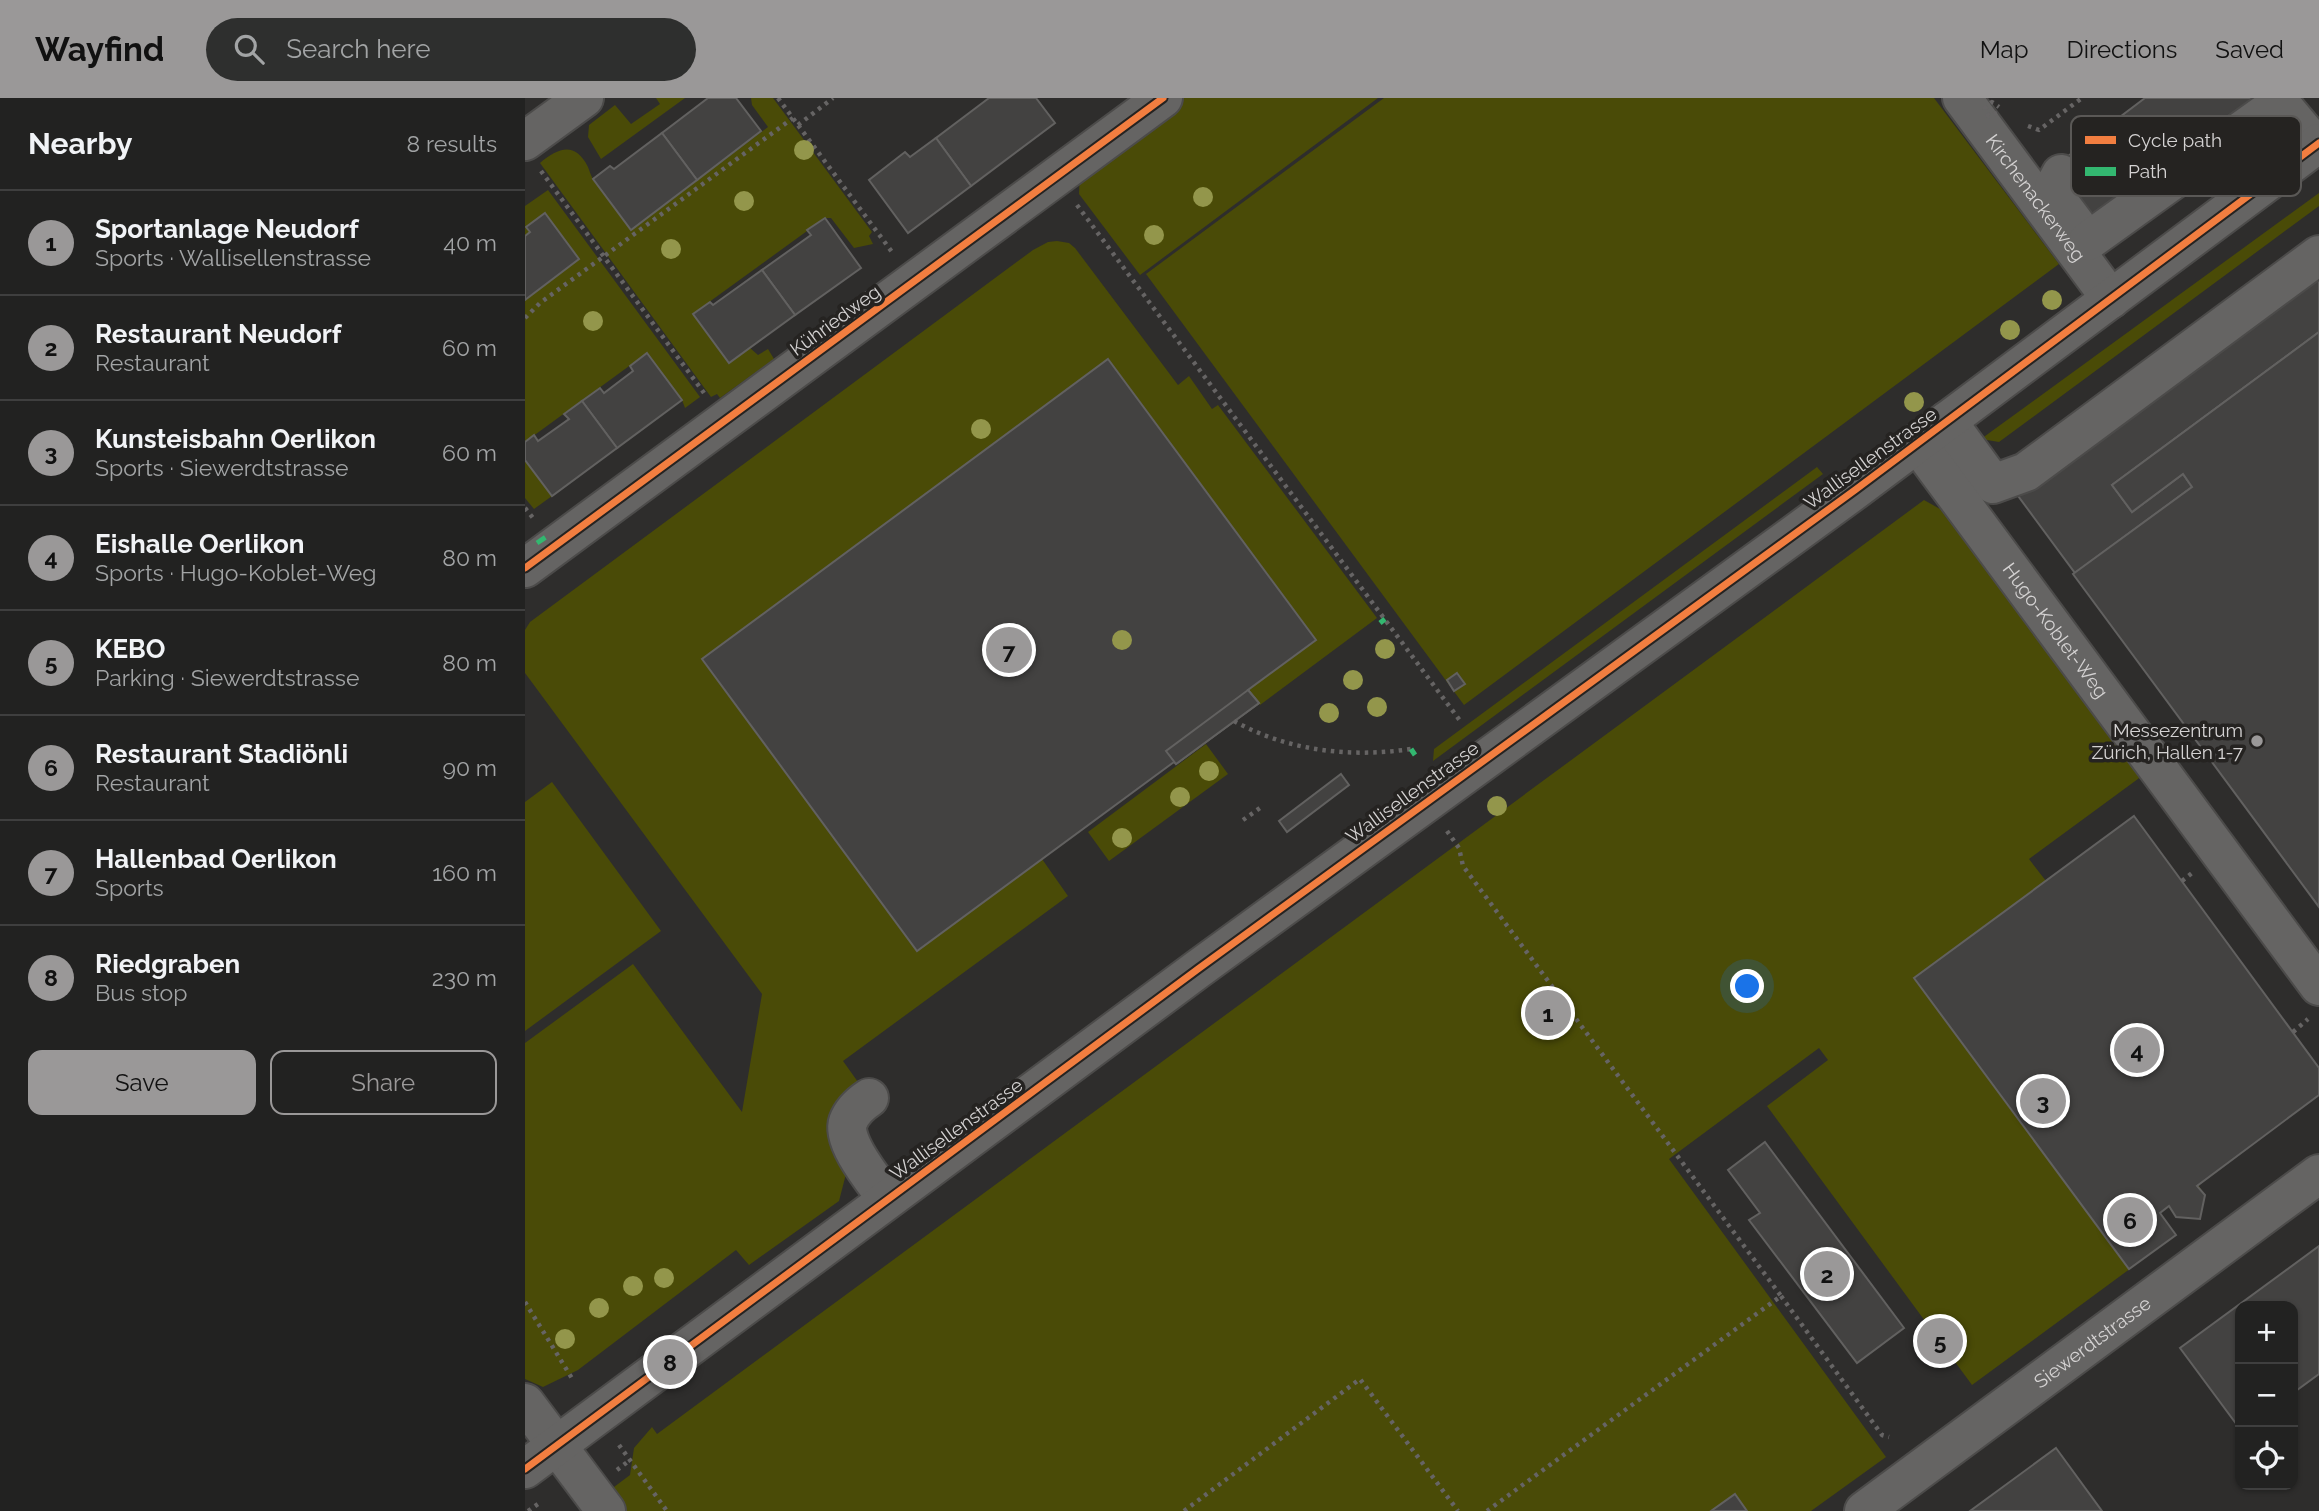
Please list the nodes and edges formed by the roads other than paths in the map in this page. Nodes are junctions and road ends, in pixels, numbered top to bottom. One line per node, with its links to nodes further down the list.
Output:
1 (584, 98): 8 (street)
2 (1163, 98): 17 (street, Kühriedweg)
3 (1962, 98): 15 (street, Kirchenackerweg)
4 (2262, 116): 5 (street)
5 (2292, 116)
6 (2301, 126): 7 (street)
7 (2317, 144): 9 (street, Wallisellenstrasse)
8 (533, 156)
9 (2301, 156)
10 (2061, 174): 13 (street)
11 (2151, 196): 13 (street)
12 (2247, 196): 15 (street, Wallisellenstrasse)
13 (2088, 241): 15 (street)
14 (2319, 255): 16 (street)
15 (2117, 293): 16 (street, Wallisellenstrasse)
16 (1932, 432): 18 (street, Hugo-Koblet-Weg); 21 (street, Wallisellenstrasse)
17 (525, 568)
18 (2318, 1000)
19 (869, 1098): 21 (street)
20 (2319, 1174): 26 (street, Siewerdtstrasse)
21 (887, 1199): 23 (street, Wallisellenstrasse)
22 (525, 1403): 23 (street)
23 (557, 1446): 24 (street, Wallisellenstrasse); 25 (street)
24 (535, 1484)
25 (606, 1511)
26 (1864, 1511)

